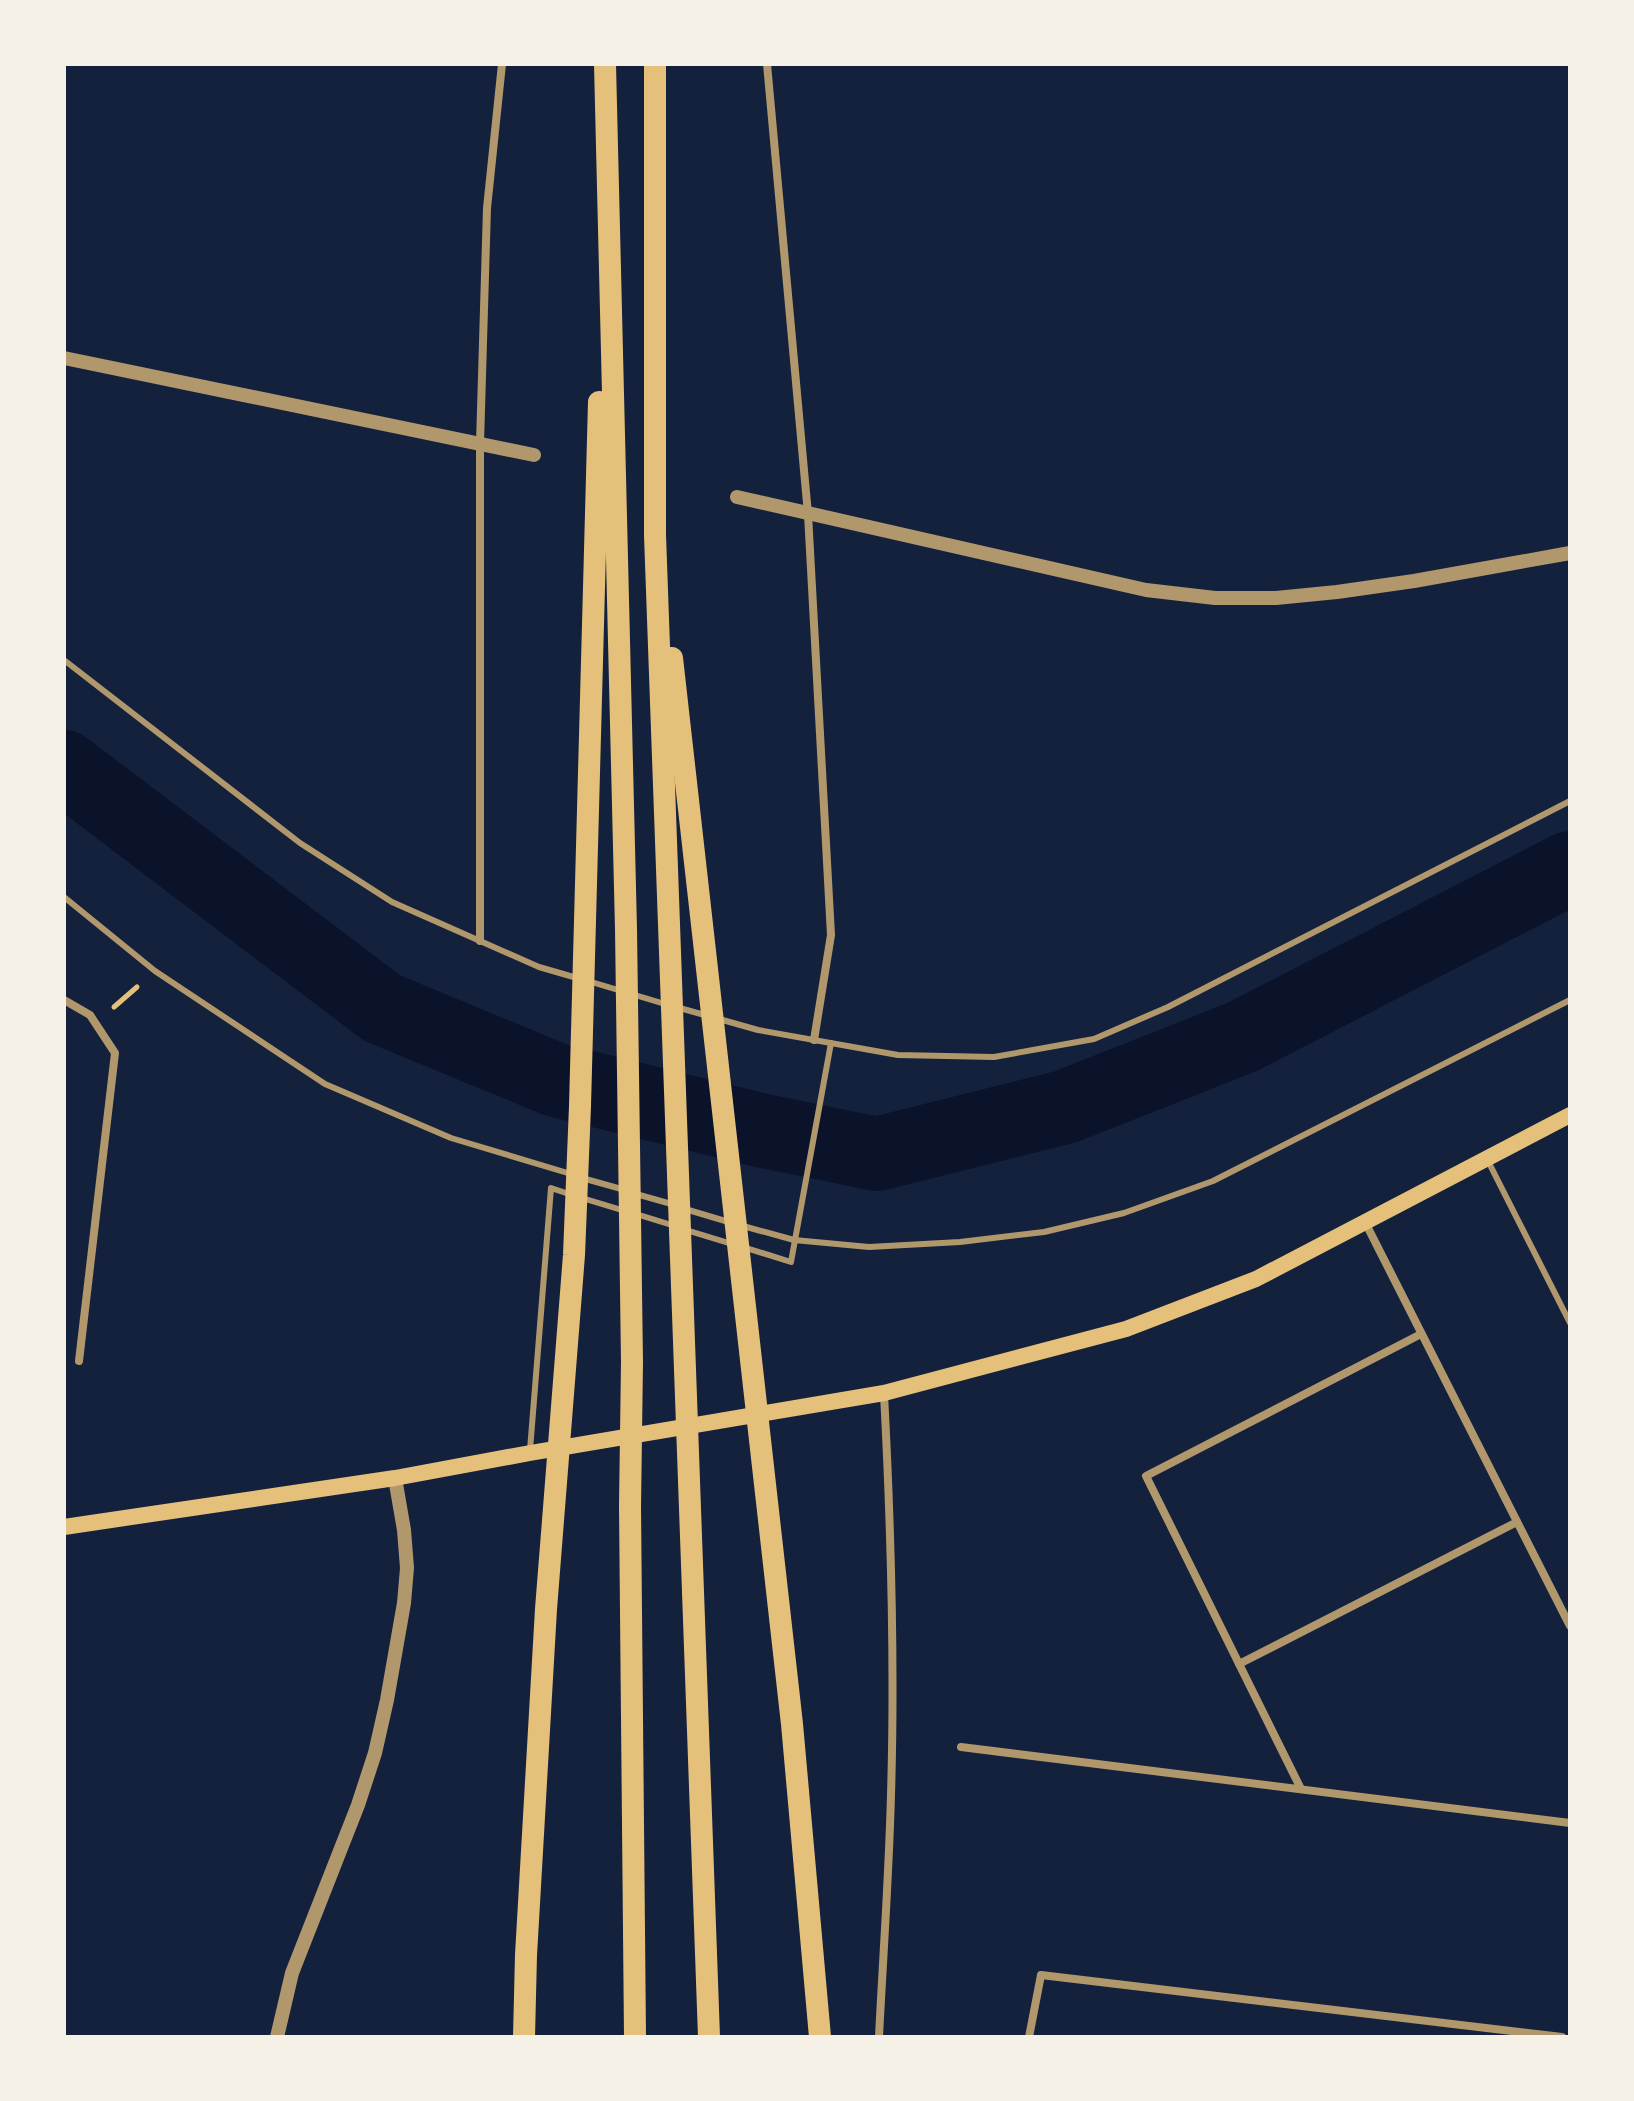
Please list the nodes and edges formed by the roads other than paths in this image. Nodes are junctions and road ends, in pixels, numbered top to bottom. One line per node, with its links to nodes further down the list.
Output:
1 (502, 64): 7 (street)
2 (605, 64): 5 (highway)
3 (655, 64): 11 (highway)
4 (767, 64): 10 (street)
5 (606, 124): 39 (highway); 40 (highway)
6 (64, 358): 7 (street)
7 (480, 443): 8 (street); 16 (street)
8 (534, 455)
9 (737, 497): 10 (street)
10 (808, 514): 12 (street); 19 (street)
11 (655, 535): 41 (highway); 42 (highway)
12 (1570, 553)
13 (64, 660): 16 (lane)
14 (1570, 801): 20 (lane)
15 (64, 897): 24 (lane)
16 (480, 941): 19 (lane)
17 (64, 1000): 27 (street)
18 (1570, 1000): 24 (lane)
19 (814, 1040): 20 (lane)
20 (831, 1043): 24 (lane)
21 (1570, 1115): 22 (main road)
22 (1487, 1159): 23 (main road); 25 (lane)
23 (1365, 1222): 26 (street); 28 (main road)
24 (794, 1240): 29 (lane)
25 (1570, 1323)
26 (1421, 1334): 31 (street); 34 (street)
27 (79, 1361)
28 (884, 1393): 29 (main road); 43 (street)
29 (530, 1453): 30 (main road)
30 (395, 1478): 32 (main road); 38 (street)
31 (1517, 1522): 33 (street); 34 (street)
32 (64, 1527)
33 (1570, 1626)
34 (1239, 1664): 36 (street)
35 (961, 1747): 36 (street)
36 (1301, 1789): 37 (street)
37 (1570, 1823)
38 (277, 2037)
39 (524, 2037)
40 (635, 2037)
41 (709, 2037)
42 (820, 2037)
43 (879, 2037)
44 (1029, 2037): 45 (street)
45 (1562, 2037)

